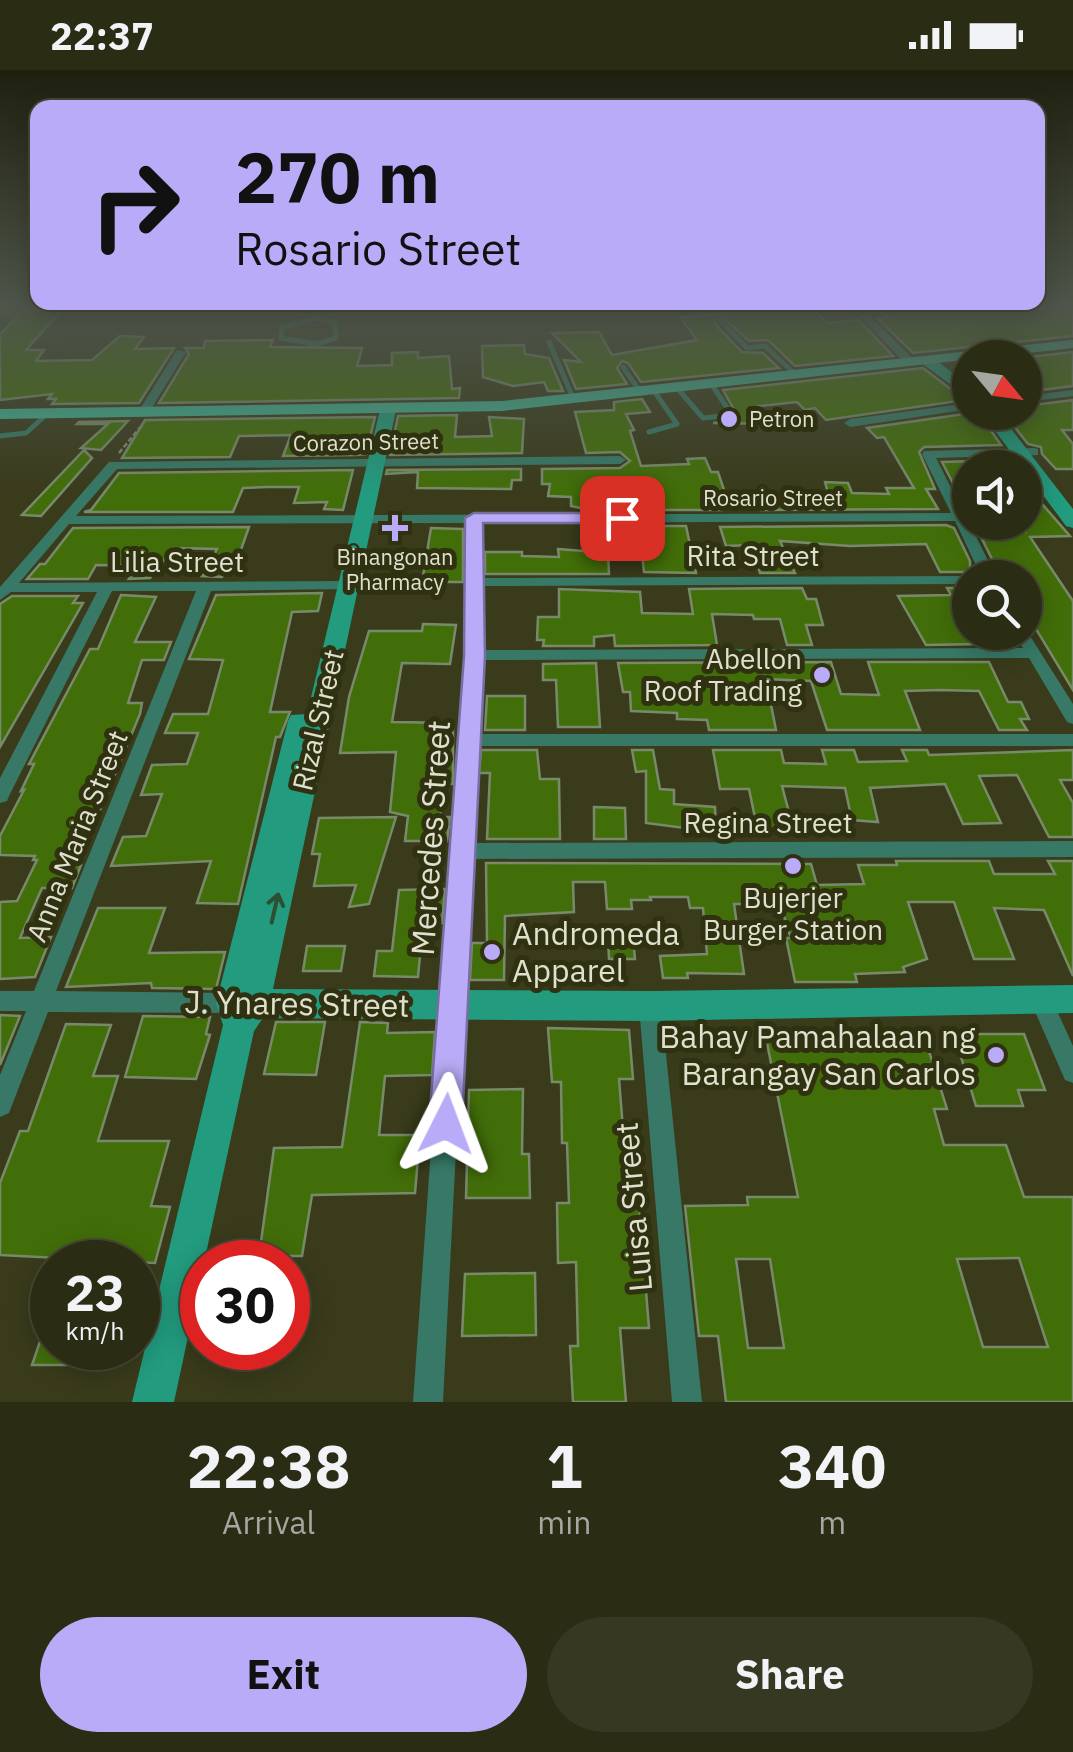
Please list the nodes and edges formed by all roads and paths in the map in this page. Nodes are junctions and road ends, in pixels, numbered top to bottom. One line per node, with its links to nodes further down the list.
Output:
1 (172, 368): 15 (street)
2 (560, 368): 12 (lane)
3 (623, 368): 9 (lane)
4 (788, 368): 6 (lane)
5 (865, 368): 6 (main road)
6 (796, 376): 7 (main road)
7 (712, 385): 8 (main road); 8 (lane)
8 (678, 389): 9 (main road)
9 (648, 392): 12 (main road); 20 (lane)
10 (1073, 392): 11 (street)
11 (1042, 397)
12 (574, 400): 14 (main road)
13 (952, 408): 18 (street)
14 (382, 410): 15 (main road); 25 (street, Rizal Street)
15 (149, 412): 16 (main road); 26 (path)
16 (48, 413): 17 (main road); 21 (lane)
17 (2, 416)
18 (850, 422)
19 (1006, 430): 22 (street)
20 (648, 432)
21 (0, 436)
22 (1025, 450)
23 (952, 454): 28 (street)
24 (620, 460): 25 (street, Corazon Street)
25 (370, 462): 26 (street, Corazon Street); 32 (street, Rizal Street)
26 (113, 464): 33 (street)
27 (1042, 473): 29 (street)
28 (952, 507)
29 (1072, 514)
30 (474, 518): 31 (street, Rosario Street); 32 (street, Rosario Street); 35 (street, Mercedes Street)
31 (952, 518)
32 (356, 519): 33 (street, Rosario Street); 36 (street, Rizal Street)
33 (66, 520): 39 (street)
34 (952, 580): 35 (street, Rita Street)
35 (476, 582): 41 (street, Mercedes Street)
36 (340, 585): 38 (street, Lilia Street); 53 (street, Rizal Street)
37 (107, 586): 38 (street, Lilia Street); 39 (street, Lilia Street); 45 (street)
38 (205, 587): 50 (street, Anna Maria Street)
39 (3, 592)
40 (1034, 652): 41 (street); 42 (street)
41 (474, 656): 43 (street, Mercedes Street)
42 (1073, 718)
43 (469, 740): 44 (street); 47 (street, Mercedes Street)
44 (1073, 740)
45 (0, 796)
46 (1073, 849): 47 (street, Regina Street)
47 (463, 851): 51 (street, Mercedes Street)
48 (1057, 999): 52 (street, J. Ynares Street); 54 (street)
49 (0, 1001): 50 (street, J. Ynares Street)
50 (42, 1001): 53 (street, J. Ynares Street); 55 (street, Anna Maria Street)
51 (453, 1006): 52 (street, J. Ynares Street); 53 (street, J. Ynares Street); 57 (street, Mercedes Street)
52 (650, 1006): 58 (street, Luisa Street)
53 (242, 1011): 56 (street, Rizal Street)
54 (1073, 1072)
55 (0, 1105)
56 (152, 1402)
57 (428, 1402)
58 (688, 1402)

